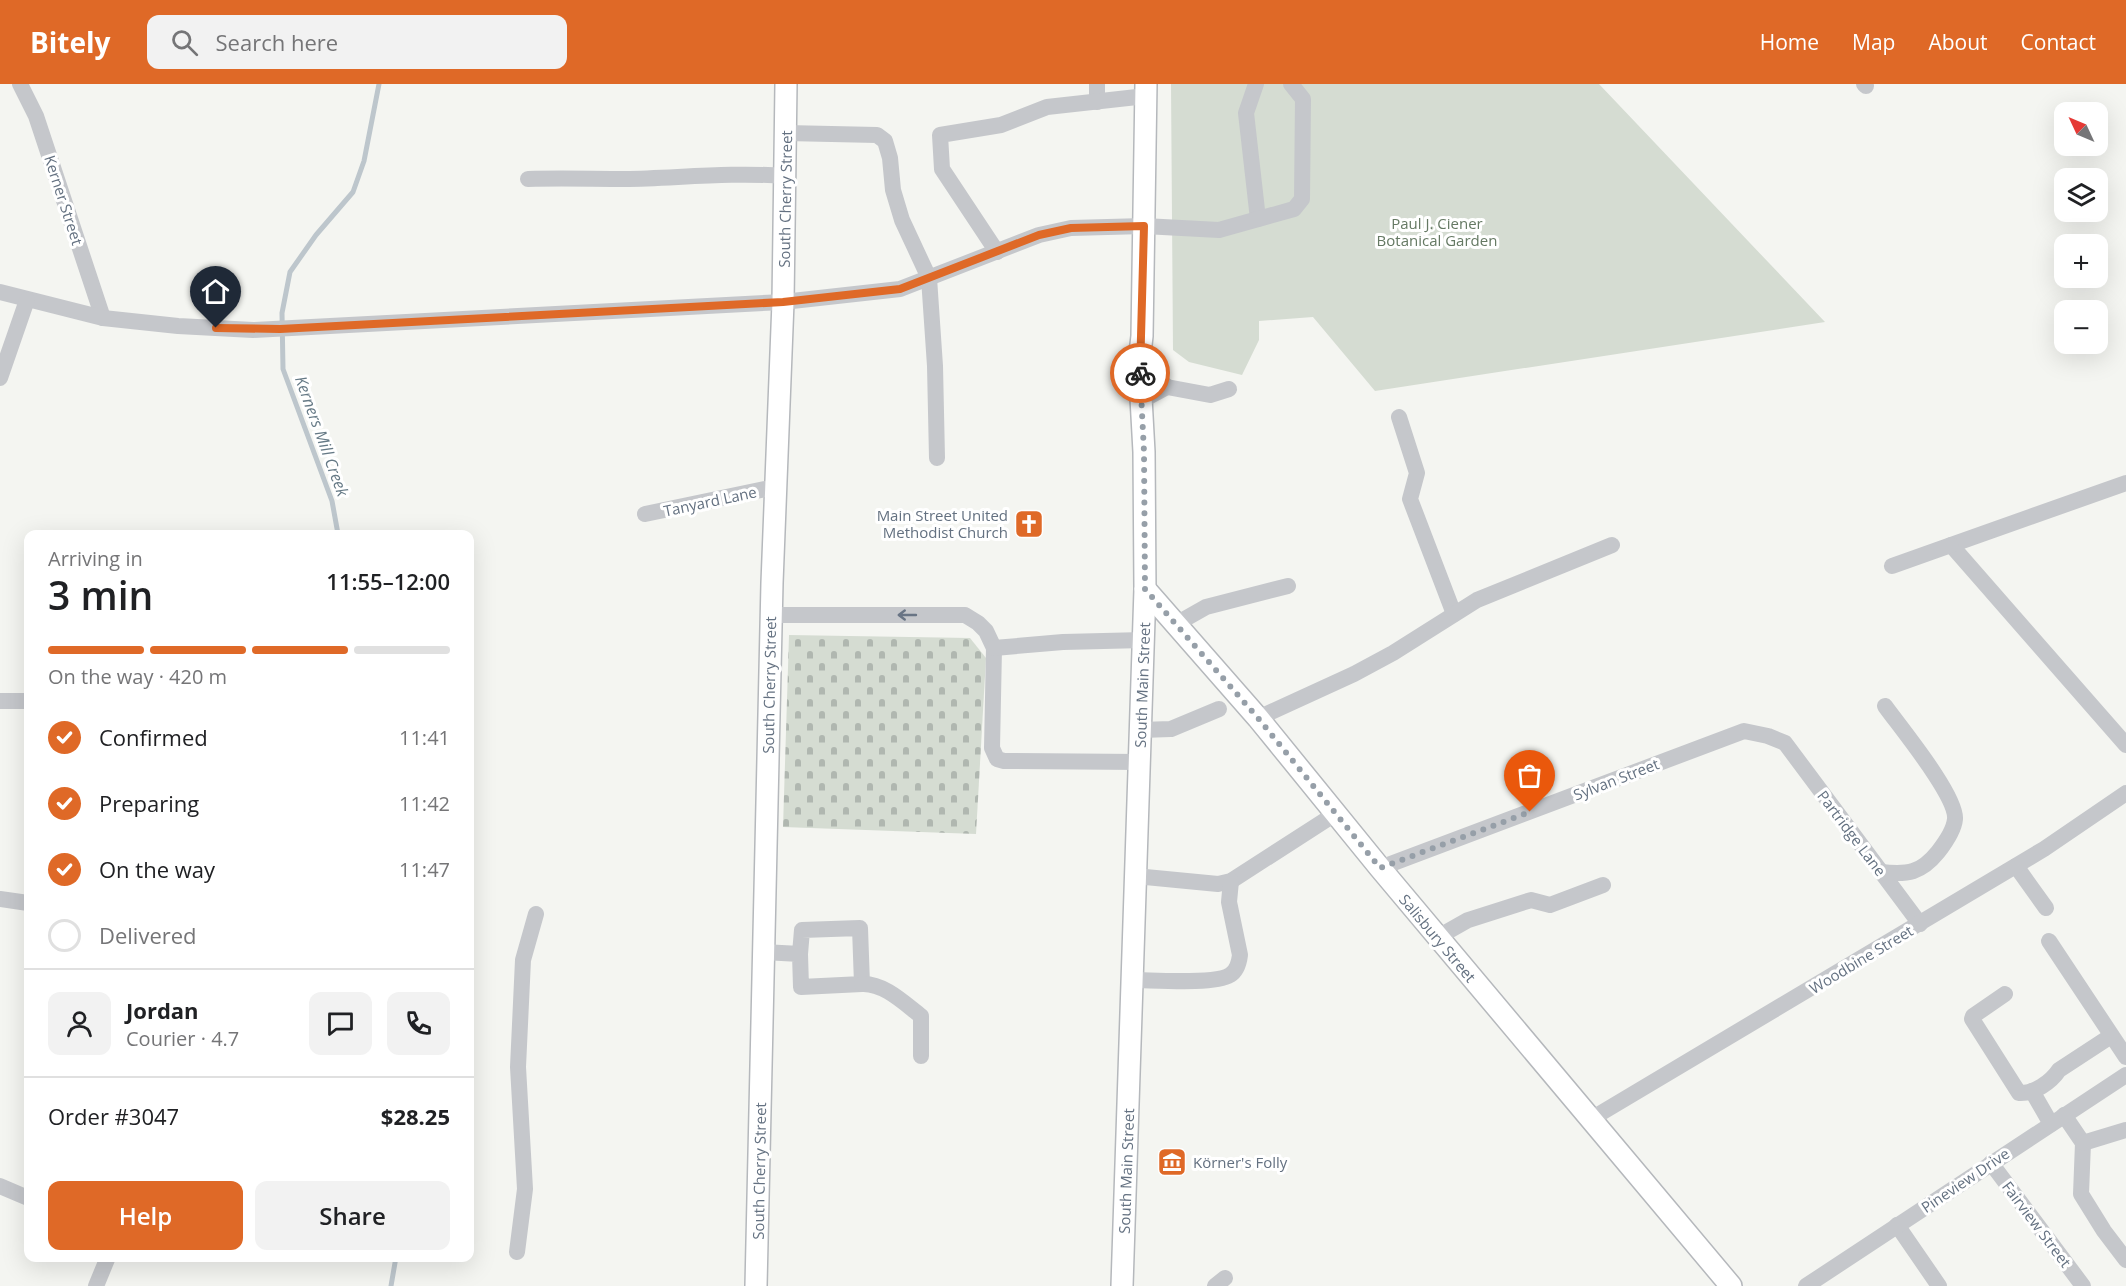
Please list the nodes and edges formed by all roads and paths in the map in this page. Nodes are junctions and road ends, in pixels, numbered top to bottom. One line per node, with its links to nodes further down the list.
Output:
1 (21, 84): 18 (street, Kerner Street)
2 (786, 84): 8 (main road, South Cherry Street)
3 (1097, 84): 7 (street)
4 (1256, 84): 11 (street)
5 (1291, 84): 11 (street)
6 (1146, 90): 7 (street); 12 (main road, South Main Street)
7 (1097, 102): 13 (street)
8 (786, 133): 9 (main road, South Cherry Street); 14 (street)
9 (785, 176): 10 (street); 17 (main road, South Cherry Street)
10 (528, 179)
11 (1258, 219): 12 (street)
12 (1144, 226): 13 (street); 19 (main road, South Main Street)
13 (997, 252): 14 (street)
14 (929, 278): 17 (street); 25 (street)
15 (0, 292): 16 (street)
16 (27, 300): 18 (street); 20 (street)
17 (783, 302): 18 (street); 27 (main road, South Cherry Street)
18 (103, 318)
19 (1139, 362): 21 (street); 23 (main road, South Main Street)
20 (0, 378)
21 (1167, 387): 22 (street); 23 (street)
22 (1229, 389)
23 (1141, 401): 33 (main road, South Main Street)
24 (1399, 417): 34 (street)
25 (937, 458)
26 (2126, 483): 29 (street)
27 (775, 487): 28 (street, Tanyard Lane); 35 (main road, South Cherry Street)
28 (645, 514)
29 (1951, 544): 31 (street); 46 (street)
30 (1612, 545): 34 (street)
31 (1892, 566)
32 (1288, 586): 36 (street)
33 (1145, 589): 36 (main road, Salisbury Street); 37 (main road, South Main Street)
34 (1454, 614): 43 (street)
35 (771, 615): 38 (street, one-way to 35); 63 (main road, South Cherry Street)
36 (1176, 624): 43 (main road, Salisbury Street)
37 (1144, 640): 38 (street); 44 (main road, South Main Street)
38 (994, 648): 47 (street)
39 (0, 701): 40 (street)
40 (24, 701)
41 (1885, 706): 52 (street)
42 (1219, 709): 44 (street)
43 (1258, 718): 49 (main road, Salisbury Street)
44 (1141, 730): 47 (main road, South Main Street)
45 (1785, 743): 51 (street, Sylvan Street); 52 (street, Partridge Lane)
46 (2126, 745)
47 (1140, 762): 53 (main road, South Main Street)
48 (2126, 793): 50 (street, Woodbine Street)
49 (1335, 814): 51 (main road, Salisbury Street); 54 (street)
50 (2016, 866): 58 (street); 60 (street, Woodbine Street)
51 (1380, 868): 61 (main road, Salisbury Street)
52 (1881, 872): 60 (street, Partridge Lane)
53 (1135, 876): 54 (street); 65 (main road, South Main Street)
54 (1231, 881): 65 (street)
55 (1603, 885): 61 (street)
56 (0, 899): 57 (street)
57 (24, 902)
58 (2046, 908)
59 (536, 914): 81 (street)
60 (1920, 924): 73 (street, Woodbine Street)
61 (1438, 938): 73 (main road, Salisbury Street)
62 (2049, 941): 68 (street)
63 (763, 952): 64 (street); 85 (main road, South Cherry Street)
64 (800, 954): 66 (street); 66 (street)
65 (1132, 980): 86 (main road, South Main Street)
66 (861, 984): 69 (street)
67 (2005, 994): 72 (street)
68 (2111, 1036): 70 (street); 72 (street)
69 (921, 1056)
70 (2126, 1057)
71 (2126, 1075): 74 (street, Pineview Drive)
72 (2032, 1092): 74 (street)
73 (1591, 1119): 87 (main road, Salisbury Street)
74 (2057, 1119): 76 (street); 77 (street, Pineview Drive)
75 (2126, 1130): 76 (street)
76 (2083, 1143): 82 (street)
77 (1990, 1163): 80 (street, Pineview Drive); 90 (street, Fairview Street)
78 (0, 1186): 79 (street)
79 (24, 1196)
80 (1897, 1225): 88 (street, Pineview Drive); 89 (street)
81 (517, 1252)
82 (2126, 1260)
83 (106, 1262): 84 (street)
84 (96, 1286)
85 (756, 1286)
86 (1122, 1286)
87 (1731, 1286)
88 (1806, 1286)
89 (1939, 1286)
90 (2083, 1286)

